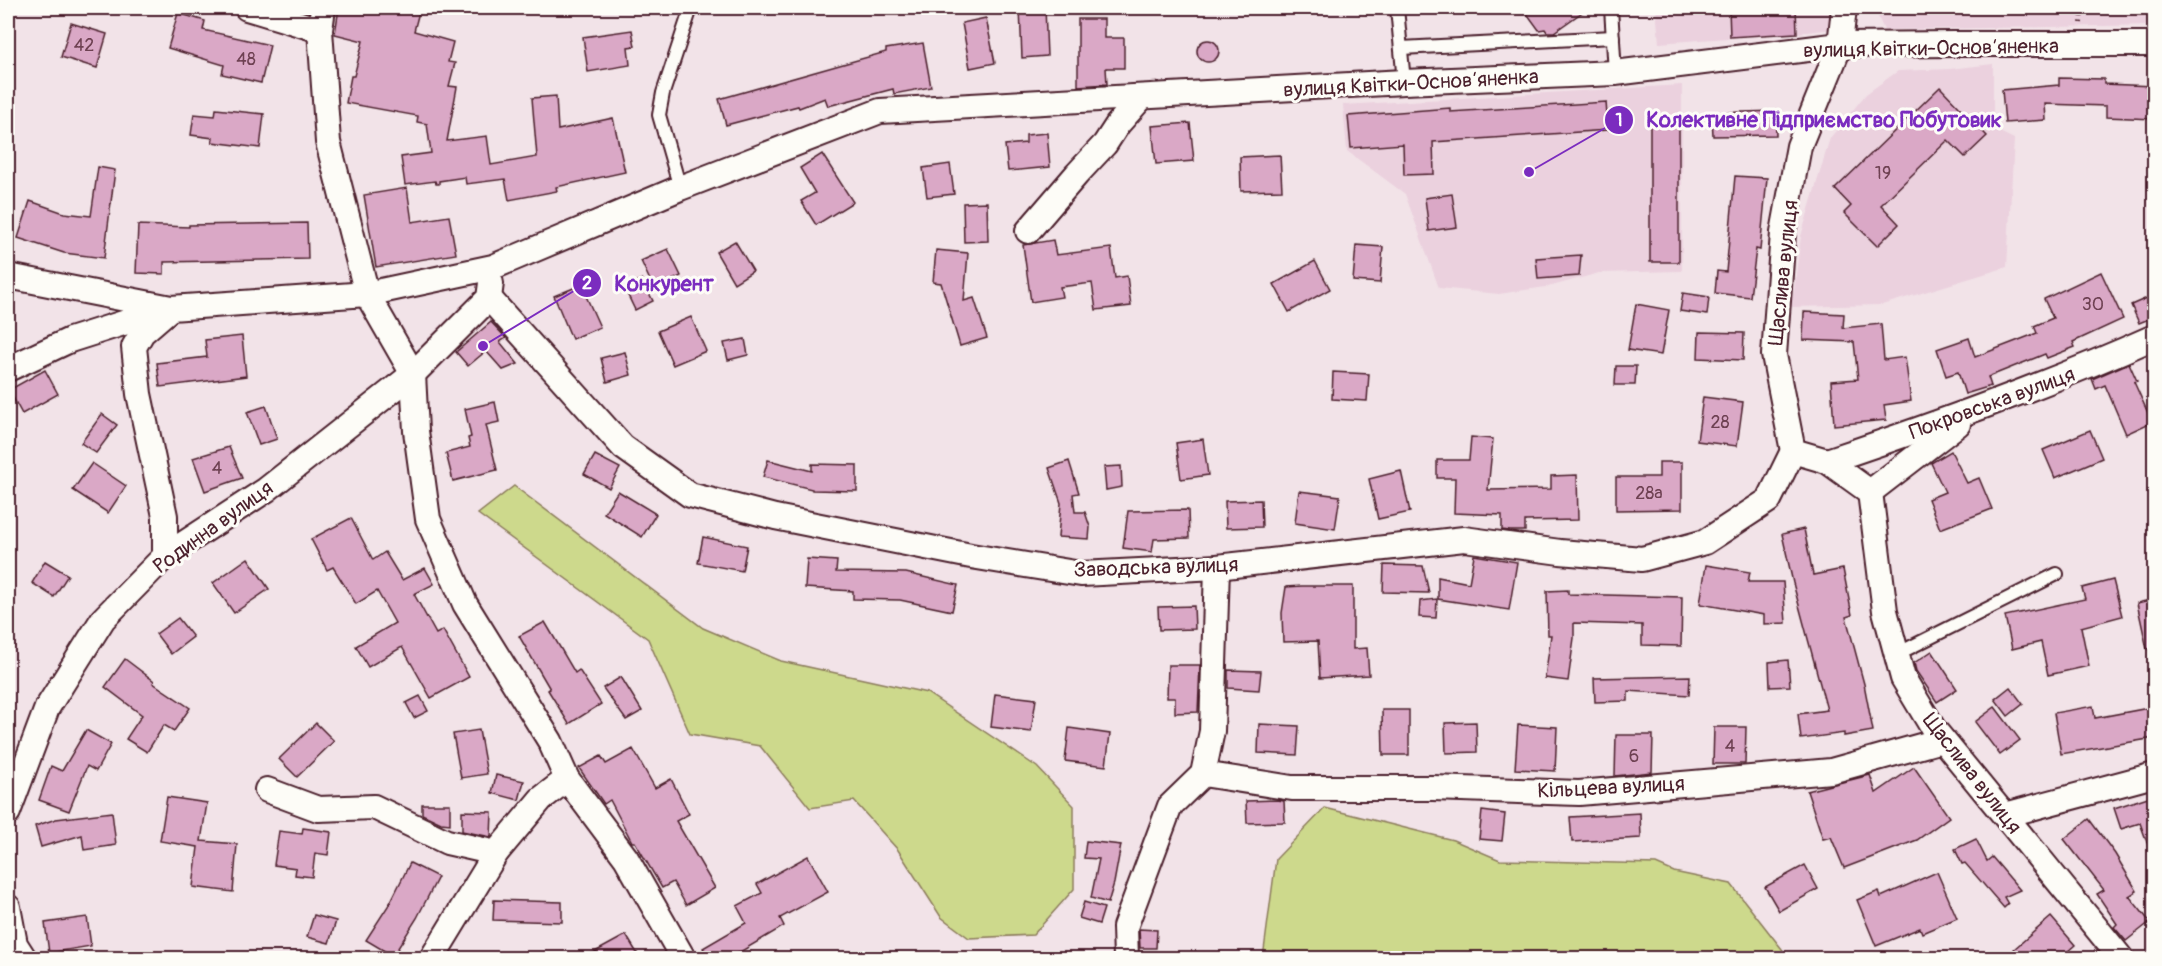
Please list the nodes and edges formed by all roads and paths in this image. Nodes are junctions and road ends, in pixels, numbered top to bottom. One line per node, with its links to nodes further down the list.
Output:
1 (247, 8): 6 (street)
2 (691, 8): 14 (lane)
3 (1397, 8): 10 (lane)
4 (1611, 8): 7 (lane)
5 (1844, 8): 9 (street, Щаслива вулиця)
6 (322, 19): 18 (street)
7 (1614, 37): 10 (lane); 11 (lane)
8 (2154, 44): 9 (street, вулиця Квітки-Основʼяненка)
9 (1840, 45): 11 (street, вулиця Квітки-Основʼяненка); 25 (street, Щаслива вулиця)
10 (1401, 48): 12 (lane)
11 (1615, 72): 12 (street, вулиця Квітки-Основʼяненка)
12 (1404, 82): 13 (street, вулиця Квітки-Основʼяненка)
13 (1142, 97): 14 (street, вулиця Квітки-Основʼяненка); 15 (street)
14 (680, 188): 16 (street, вулиця Квітки-Основʼяненка)
15 (1028, 231)
16 (493, 267): 18 (street, вулиця Квітки-Основʼяненка); 19 (street)
17 (8, 276): 20 (street, вулиця Квітки-Основʼяненка)
18 (367, 294): 20 (street, вулиця Квітки-Основʼяненка); 23 (street)
19 (489, 298): 23 (street, Родинна вулиця); 29 (street, Заводська вулиця)
20 (171, 308): 22 (street, вулиця Квітки-Основʼяненка); 28 (street)
21 (2154, 337): 24 (street, Покровська вулиця)
22 (8, 369)
23 (413, 374): 28 (street, Родинна вулиця); 35 (street)
24 (1974, 411): 26 (street, Покровська вулиця); 27 (street)
25 (1793, 451): 26 (street); 29 (street, Заводська вулиця)
26 (1827, 461): 27 (street)
27 (1870, 492): 31 (street, Щаслива вулиця)
28 (165, 556): 37 (street, Родинна вулиця)
29 (1217, 567): 33 (street)
30 (2057, 574): 31 (lane)
31 (1897, 654): 32 (street, Щаслива вулиця)
32 (1942, 740): 33 (street, Кільцева вулиця); 38 (street, Щаслива вулиця)
33 (1203, 774): 44 (street)
34 (2154, 775): 38 (street)
35 (567, 778): 39 (street); 43 (street)
36 (267, 790): 39 (street)
37 (8, 812)
38 (2005, 815): 45 (street, Щаслива вулиця)
39 (496, 854): 42 (street)
40 (8, 907): 41 (street)
41 (24, 958)
42 (432, 958)
43 (683, 958)
44 (1126, 958)
45 (2121, 958)

